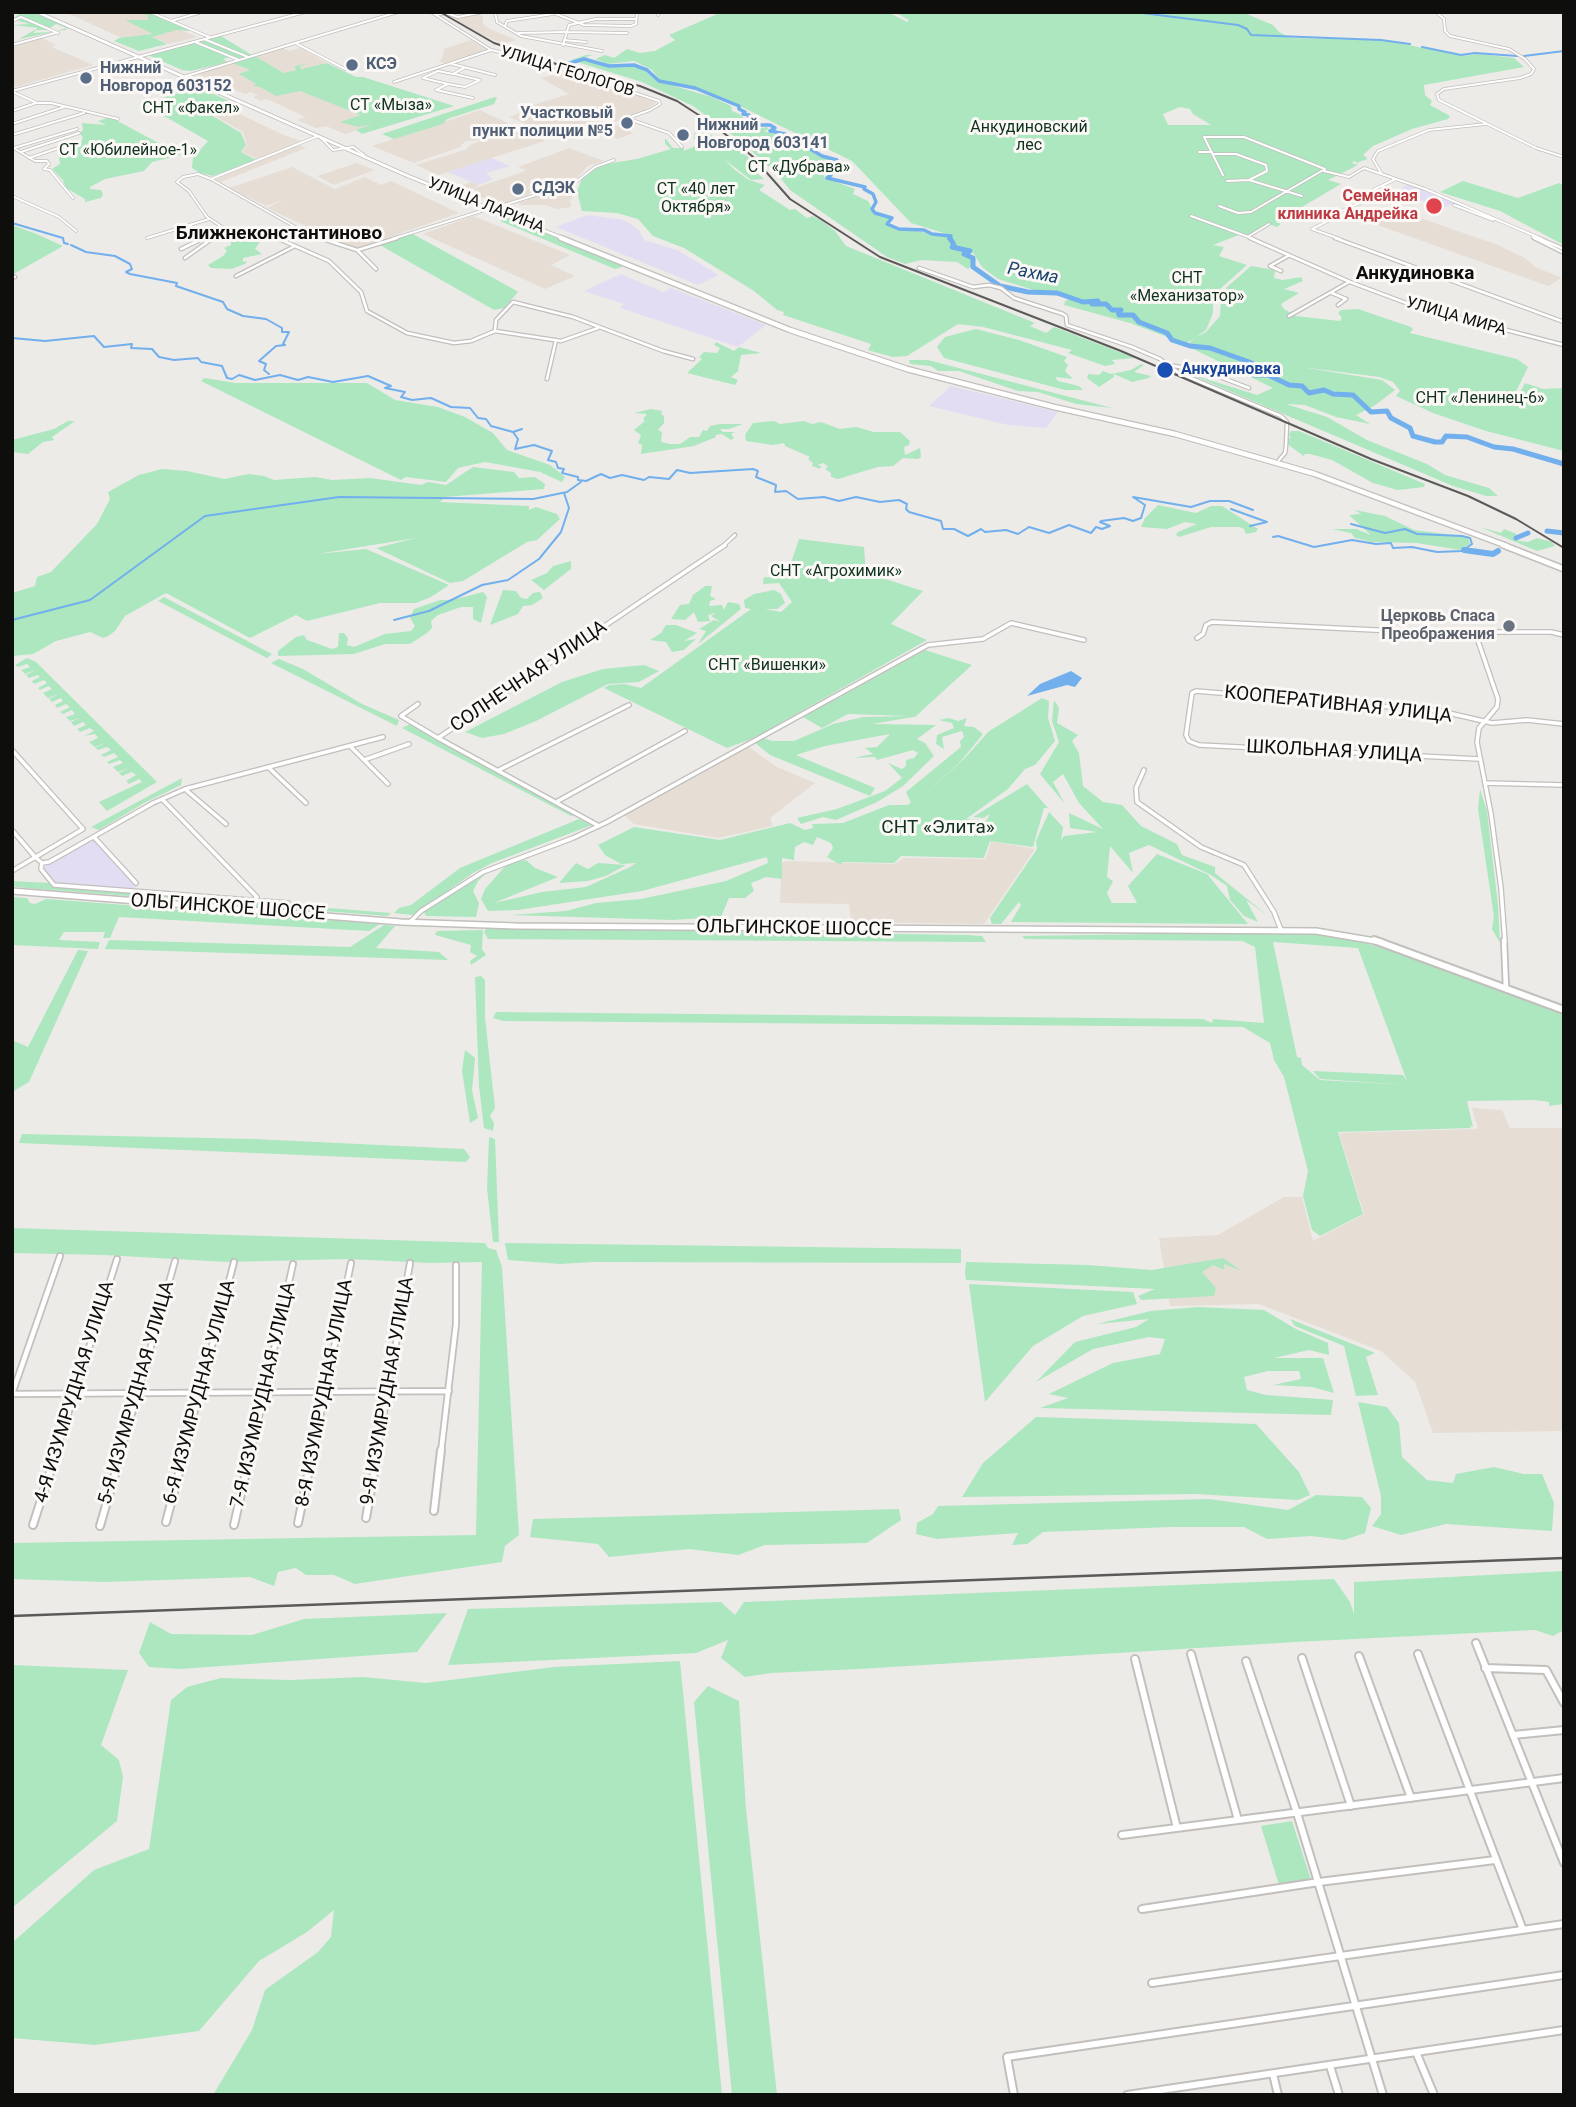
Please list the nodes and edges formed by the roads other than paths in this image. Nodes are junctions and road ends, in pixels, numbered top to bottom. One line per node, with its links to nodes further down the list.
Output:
1 (150, 12): 17 (street)
2 (202, 12): 17 (street)
3 (305, 12): 26 (street)
4 (388, 12): 13 (street)
5 (398, 12): 13 (street)
6 (431, 12): 14 (street, УЛИЦА ГЕОЛОГОВ)
7 (483, 12): 14 (street)
8 (495, 12): 19 (street)
9 (637, 12): 15 (street)
10 (1436, 12): 54 (street)
11 (39, 13): 36 (main road, УЛИЦА ЛАРИНА)
12 (552, 13): 18 (street); 19 (street)
13 (393, 14): 30 (street)
14 (435, 15): 34 (street, УЛИЦА ГЕОЛОГОВ)
15 (636, 19): 18 (street); 20 (street)
16 (13, 21): 31 (street)
17 (170, 21): 22 (street)
18 (579, 23): 20 (street); 21 (street)
19 (504, 26): 23 (street)
20 (590, 26): 24 (street)
21 (566, 32): 23 (street); 24 (street); 28 (street)
22 (199, 33): 26 (street); 29 (street)
23 (517, 33): 32 (street)
24 (588, 33): 25 (street)
25 (627, 33)
26 (210, 38): 27 (street)
27 (204, 39): 29 (street); 37 (street)
28 (564, 40): 32 (street); 33 (street)
29 (197, 41): 36 (street); 38 (street)
30 (296, 44): 37 (street); 41 (street)
31 (12, 45)
32 (562, 45): 33 (street)
33 (579, 47): 35 (street)
34 (491, 50): 39 (street); 59 (street, УЛИЦА ГЕОЛОГОВ)
35 (602, 51)
36 (140, 56): 44 (main road, УЛИЦА ЛАРИНА); 47 (street)
37 (249, 58): 38 (street)
38 (239, 60): 44 (street)
39 (452, 64): 40 (street); 45 (street)
40 (464, 68): 42 (street); 43 (street)
41 (345, 69)
42 (453, 74): 46 (street); 46 (street)
43 (495, 75)
44 (185, 76): 57 (main road, УЛИЦА ЛАРИНА); 61 (main road, УЛИЦА ЛАРИНА)
45 (394, 82)
46 (448, 84): 48 (street)
47 (12, 91): 49 (street)
48 (473, 99)
49 (37, 103): 50 (street); 51 (street)
50 (65, 106): 52 (street); 55 (street)
51 (12, 111)
52 (85, 113): 53 (street); 56 (street)
53 (118, 119)
54 (1478, 122): 65 (street); 70 (street)
55 (12, 124)
56 (12, 135)
57 (310, 135): 61 (main road, УЛИЦА ЛАРИНА); 71 (street)
58 (76, 142): 66 (street)
59 (682, 147)
60 (13, 148): 63 (street); 63 (street)
61 (346, 148): 81 (main road, УЛИЦА ЛАРИНА); 81 (main road, УЛИЦА ЛАРИНА)
62 (1199, 152): 64 (street)
63 (21, 153): 66 (street)
64 (1213, 153): 68 (street); 69 (street); 73 (street)
65 (1564, 157)
66 (29, 158): 78 (street)
67 (614, 160): 82 (street)
68 (1324, 171): 70 (street); 75 (street)
69 (1223, 175)
70 (1384, 175): 72 (street)
71 (211, 179): 84 (street); 88 (street)
72 (1396, 179): 98 (street); 111 (street)
73 (1249, 180): 74 (street); 75 (street)
74 (1227, 181)
75 (1287, 191): 77 (street); 80 (street)
76 (12, 196): 87 (street)
77 (1302, 196)
78 (73, 198)
79 (1454, 205): 98 (street)
80 (1220, 206)
81 (489, 208): 82 (main road, УЛИЦА ЛАРИНА); 97 (street); 108 (main road, УЛИЦА ЛАРИНА)
82 (497, 210): 108 (main road, УЛИЦА ЛАРИНА)
83 (1191, 216): 91 (street, УЛИЦА МИРА)
84 (207, 219): 85 (street); 89 (street)
85 (189, 225): 90 (street); 93 (street)
86 (1269, 225): 91 (street)
87 (76, 231)
88 (301, 231): 94 (street); 97 (street)
89 (231, 233): 92 (street); 94 (street)
90 (209, 235): 92 (street); 96 (street)
91 (1248, 236): 99 (street, УЛИЦА МИРА)
92 (215, 237): 100 (street)
93 (147, 238)
94 (281, 238): 95 (street)
95 (296, 245): 104 (street); 113 (street)
96 (181, 248)
97 (357, 250): 102 (street)
98 (1564, 251)
99 (1289, 256): 103 (street); 105 (street, УЛИЦА МИРА)
100 (185, 258)
101 (919, 268): 117 (street)
102 (376, 269)
103 (1281, 271)
104 (236, 276)
105 (1350, 282): 106 (street); 115 (street, УЛИЦА МИРА)
106 (1332, 293): 107 (street); 110 (street)
107 (1338, 305)
108 (731, 306): 109 (main road, УЛИЦА ЛАРИНА)
109 (754, 315): 120 (main road, УЛИЦА ЛАРИНА); 122 (main road)
110 (1289, 316)
111 (1564, 322)
112 (598, 328): 113 (street); 114 (street); 116 (street)
113 (495, 331): 114 (street)
114 (556, 340): 118 (street)
115 (1564, 345)
116 (693, 359)
117 (1168, 365): 119 (street); 120 (street)
118 (547, 379)
119 (1249, 388)
120 (1279, 460): 122 (main road, УЛИЦА ЛАРИНА)
121 (735, 535): 133 (street, СОЛНЕЧНАЯ УЛИЦА)
122 (1564, 567)
123 (1476, 635): 124 (street); 125 (street); 129 (street)
124 (1564, 635)
125 (1197, 638)
126 (1084, 640): 151 (street)
127 (418, 704): 133 (street)
128 (629, 705): 142 (street)
129 (1482, 721): 130 (street, КООПЕРАТИВНАЯ УЛИЦА); 134 (street, КООПЕРАТИВНАЯ УЛИЦА); 138 (street)
130 (1564, 724)
131 (685, 731): 148 (street)
132 (383, 737): 136 (street)
133 (438, 738): 142 (street, СОЛНЕЧНАЯ УЛИЦА)
134 (1189, 741): 138 (street, ШКОЛЬНАЯ УЛИЦА)
135 (409, 744): 139 (street)
136 (349, 745): 139 (street); 140 (street)
137 (12, 750): 154 (street)
138 (1479, 759): 143 (street)
139 (363, 760): 144 (street)
140 (267, 767): 146 (street); 149 (street)
141 (1144, 770): 162 (street)
142 (498, 771): 148 (street, СОЛНЕЧНАЯ УЛИЦА)
143 (1485, 783): 145 (street); 163 (street)
144 (388, 784)
145 (1564, 785)
146 (185, 789): 147 (street); 150 (street)
147 (163, 799): 153 (street); 159 (street)
148 (557, 802): 151 (street, СОЛНЕЧНАЯ УЛИЦА)
149 (306, 803)
150 (226, 824)
151 (600, 826): 161 (street)
152 (12, 830): 154 (street)
153 (94, 837): 155 (street); 157 (street)
154 (35, 857): 155 (street); 156 (street)
155 (43, 863): 159 (street)
156 (12, 872)
157 (136, 883)
158 (12, 891): 161 (main road, ОЛЬГИНСКОЕ ШОССЕ)
159 (254, 901): 160 (street)
160 (288, 903)
161 (410, 922): 162 (main road, ОЛЬГИНСКОЕ ШОССЕ)
162 (1281, 930): 163 (main road, ОЛЬГИНСКОЕ ШОССЕ)
163 (1506, 988): 164 (main road, ОЛЬГИНСКОЕ ШОССЕ)
164 (1564, 1010)
165 (60, 1256): 177 (street)
166 (117, 1259): 178 (street, 4-Я ИЗУМРУДНАЯ УЛИЦА)
167 (175, 1261): 179 (street, 5-Я ИЗУМРУДНАЯ УЛИЦА)
168 (234, 1262): 180 (street, 6-Я ИЗУМРУДНАЯ УЛИЦА)
169 (351, 1263): 176 (street, 8-Я ИЗУМРУДНАЯ УЛИЦА)
170 (293, 1264): 175 (street, 7-Я ИЗУМРУДНАЯ УЛИЦА)
171 (410, 1264): 174 (street, 9-Я ИЗУМРУДНАЯ УЛИЦА)
172 (456, 1265): 173 (street)
173 (449, 1391): 174 (street); 181 (street)
174 (388, 1392): 176 (street); 182 (street, 9-Я ИЗУМРУДНАЯ УЛИЦА)
175 (264, 1393): 176 (street); 180 (street); 186 (street, 7-Я ИЗУМРУДНАЯ УЛИЦА)
176 (324, 1393): 184 (street, 8-Я ИЗУМРУДНАЯ УЛИЦА)
177 (12, 1394): 178 (street)
178 (74, 1394): 179 (street); 185 (street, 4-Я ИЗУМРУДНАЯ УЛИЦА)
179 (137, 1394): 180 (street); 187 (street, 5-Я ИЗУМРУДНАЯ УЛИЦА)
180 (200, 1394): 183 (street, 6-Я ИЗУМРУДНАЯ УЛИЦА)
181 (434, 1511)
182 (366, 1518)
183 (166, 1522)
184 (298, 1523)
185 (33, 1525)
186 (234, 1525)
187 (100, 1526)
188 (1476, 1643): 195 (street)
189 (1191, 1654): 205 (street)
190 (1418, 1654): 201 (street)
191 (1359, 1656): 202 (street)
192 (1302, 1658): 203 (street)
193 (1135, 1659): 206 (street)
194 (1246, 1661): 204 (street)
195 (1485, 1668): 196 (street); 198 (street)
196 (1564, 1703)
197 (1564, 1730): 198 (street)
198 (1513, 1735): 200 (street)
199 (1564, 1778): 200 (street)
200 (1531, 1783): 201 (street); 208 (street)
201 (1469, 1791): 202 (street); 209 (street)
202 (1411, 1798): 203 (street)
203 (1351, 1806): 204 (street)
204 (1297, 1813): 205 (street); 211 (street)
205 (1238, 1820): 206 (street)
206 (1177, 1828): 207 (street)
207 (1122, 1835)
208 (1561, 1847): 210 (street)
209 (1496, 1860): 211 (street); 214 (street)
210 (1564, 1863)
211 (1318, 1882): 212 (street); 215 (street)
212 (1142, 1909)
213 (1564, 1924): 214 (street)
214 (1523, 1930): 215 (street)
215 (1341, 1955): 217 (street); 218 (street)
216 (1564, 1975): 218 (street)
217 (1152, 1983)
218 (1355, 2007): 221 (street); 224 (street)
219 (1564, 2030): 220 (street)
220 (1416, 2052): 221 (street); 229 (street)
221 (1371, 2060): 222 (street); 228 (street)
222 (1330, 2066): 223 (street); 227 (street)
223 (1273, 2074): 225 (street); 226 (street)
224 (1014, 2095)
225 (1127, 2095)
226 (1278, 2095)
227 (1339, 2095)
228 (1383, 2095)
229 (1434, 2095)

